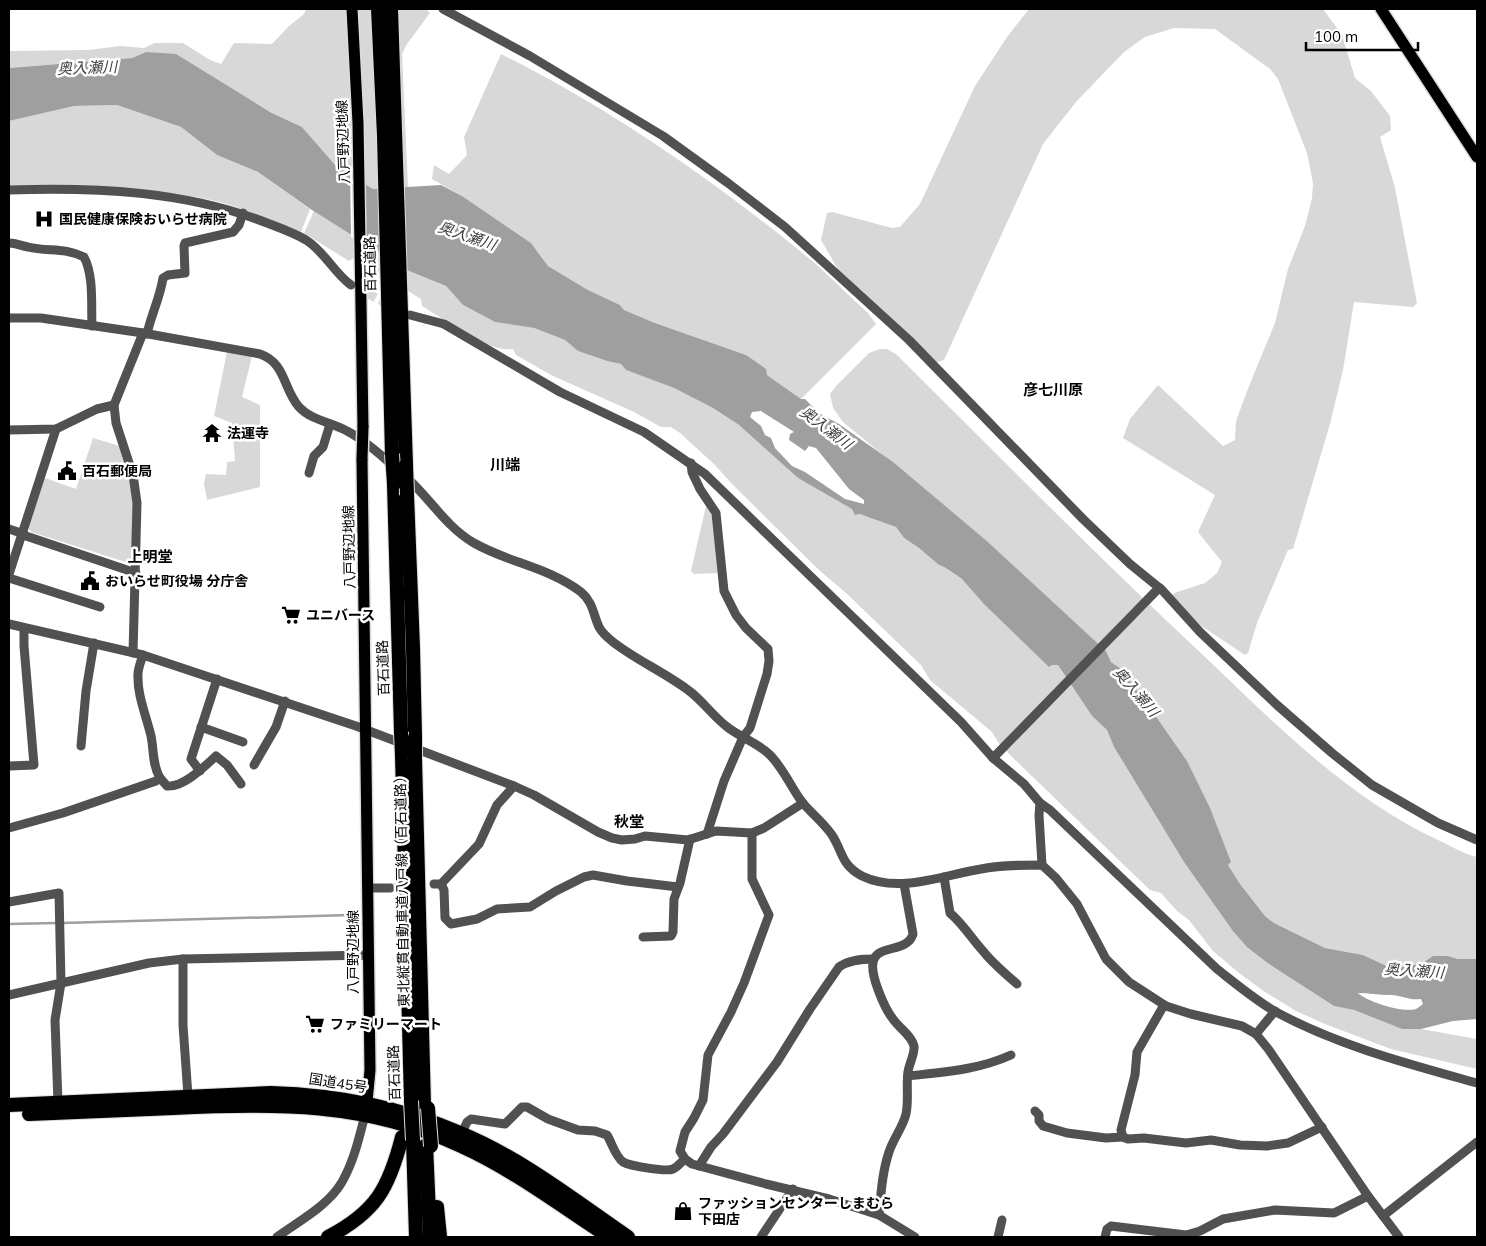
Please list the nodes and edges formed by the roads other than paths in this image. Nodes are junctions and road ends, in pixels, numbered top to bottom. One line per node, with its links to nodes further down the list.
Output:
1 (352, 9): 36 (main road, 八戸野辺地線, bridge)
2 (378, 9): 11 (highway, 百石道路)
3 (390, 9): 11 (highway, 百石道路)
4 (443, 9): 27 (street)
5 (1381, 9): 6 (main road)
6 (1477, 157)
7 (9, 190): 8 (street)
8 (243, 214): 10 (street); 15 (street)
9 (9, 243): 14 (street)
10 (352, 285)
11 (394, 287): 37 (highway, 百石道路, bridge); 37 (highway, 百石道路, bridge)
12 (410, 315): 20 (street)
13 (9, 318): 14 (street)
14 (92, 326): 15 (street)
15 (145, 334): 16 (street); 17 (street)
16 (114, 405): 19 (street); 25 (street)
17 (330, 424): 21 (street); 38 (street)
18 (9, 430): 19 (street)
19 (56, 430): 23 (street)
20 (691, 463): 38 (street); 41 (street)
21 (309, 473)
22 (9, 528): 23 (street)
23 (22, 533): 24 (street); 25 (street)
24 (9, 574)
25 (136, 574): 32 (street)
26 (9, 578): 28 (street)
27 (1157, 590): 41 (street); 55 (street)
28 (100, 607)
29 (9, 624): 30 (street)
30 (24, 628): 31 (street); 44 (street)
31 (94, 643): 32 (street); 40 (street)
32 (138, 654): 33 (street); 46 (street)
33 (217, 679): 34 (street); 35 (street)
34 (285, 701): 36 (street); 43 (street)
35 (201, 727): 39 (street); 45 (street)
36 (366, 730): 48 (street); 60 (main road, 八戸野辺地線)
37 (408, 735): 42 (highway, 百石道路, bridge)
38 (744, 737): 49 (street); 53 (street)
39 (243, 742)
40 (81, 746)
41 (995, 756): 50 (street)
42 (408, 757): 78 (highway, 東北縦貫自動車道八戸線（百石道路）); 78 (highway, 百石道路)
43 (254, 765)
44 (9, 766)
45 (200, 771): 46 (street); 47 (street)
46 (160, 778): 51 (street)
47 (241, 784)
48 (514, 786): 54 (street); 59 (street)
49 (803, 803): 52 (street); 58 (street)
50 (1040, 803): 56 (street); 71 (street)
51 (9, 828)
52 (752, 833): 53 (street); 88 (street)
53 (707, 834): 54 (street)
54 (690, 839): 59 (street)
55 (1477, 840)
56 (1042, 865): 57 (street); 70 (street)
57 (944, 877): 58 (street); 68 (street)
58 (904, 884): 65 (street)
59 (678, 887): 63 (street)
60 (368, 888): 61 (street); 64 (main road, 八戸野辺地線)
61 (390, 888)
62 (9, 902): 67 (street)
63 (643, 937)
64 (368, 954): 66 (street); 80 (main road, 八戸野辺地線)
65 (874, 958): 74 (street); 89 (street)
66 (183, 960): 67 (street); 76 (street)
67 (61, 983): 69 (street); 77 (street)
68 (1017, 984)
69 (9, 995)
70 (1164, 1005): 72 (street); 85 (street)
71 (1275, 1011): 72 (street); 75 (street)
72 (1256, 1034): 83 (street)
73 (1011, 1055): 74 (street)
74 (908, 1076): 92 (street)
75 (1477, 1083)
76 (188, 1096): 77 (highway, 国道45号); 80 (highway, 国道45号)
77 (58, 1103): 79 (highway, 国道45号)
78 (418, 1104): 86 (highway, bridge); 86 (highway, 百石道路, bridge)
79 (9, 1106)
80 (366, 1109): 82 (highway, 国道45号); 84 (highway, 国道45号); 95 (street); 100 (highway, 国道45号)
81 (1035, 1111): 85 (street)
82 (9, 1115)
83 (1322, 1127): 85 (street); 91 (street)
84 (462, 1133): 88 (street); 101 (highway, 国道45号)
85 (1123, 1136)
86 (418, 1142): 96 (highway); 97 (highway, 百石道路); 98 (highway, 百石道路); 99 (highway)
87 (1477, 1142): 93 (street)
88 (685, 1159): 89 (street)
89 (699, 1166): 90 (street)
90 (794, 1189): 92 (street); 102 (street)
91 (1368, 1196): 93 (street); 105 (street)
92 (879, 1216): 103 (street)
93 (1383, 1216): 106 (street)
94 (1002, 1220): 104 (street)
95 (276, 1237)
96 (328, 1237)
97 (416, 1237)
98 (430, 1237)
99 (440, 1237)
100 (609, 1237)
101 (628, 1237)
102 (761, 1237)
103 (916, 1237)
104 (998, 1237)
105 (1105, 1237)
106 (1399, 1237)

